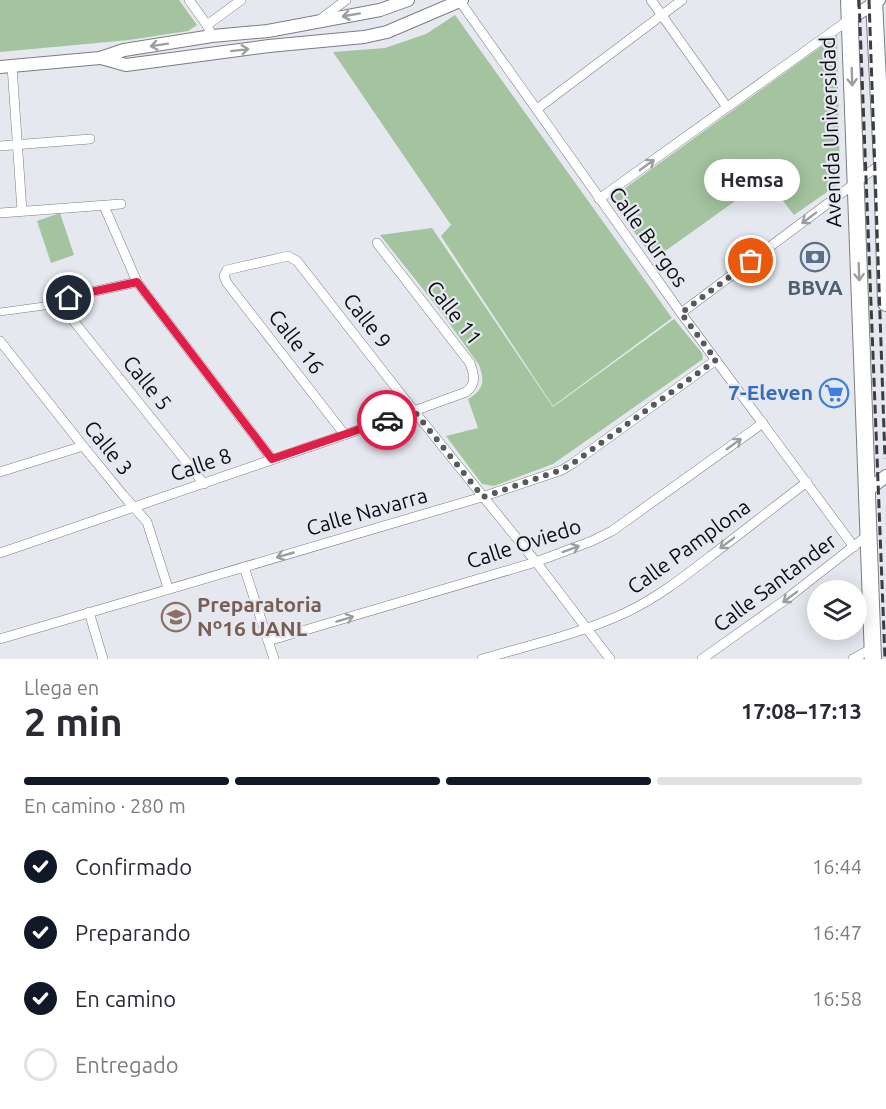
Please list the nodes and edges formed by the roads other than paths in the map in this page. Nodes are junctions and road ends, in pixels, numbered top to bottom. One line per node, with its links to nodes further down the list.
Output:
1 (189, 0): 13 (street)
2 (242, 0): 13 (street)
3 (346, 0): 12 (street)
4 (408, 0): 12 (street, one-way to 12)
5 (461, 0): 14 (street, one-way to 5); 18 (street, Calle Burgos)
6 (651, 0): 10 (street)
7 (682, 0): 10 (street)
8 (849, 0): 11 (highway, Avenida Universidad)
9 (876, 1): 11 (street); 16 (highway)
10 (662, 15): 17 (street); 18 (street)
11 (850, 19): 17 (street); 23 (highway, Avenida Universidad, one-way to 23)
12 (318, 21): 13 (street)
13 (209, 31): 14 (street, one-way to 14)
14 (100, 58): 15 (street)
15 (6, 66): 20 (street)
16 (882, 106): 22 (highway)
17 (728, 107): 24 (street, one-way to 17)
18 (537, 109): 24 (street, Calle Burgos)
19 (90, 139): 20 (street)
20 (16, 145): 21 (street); 27 (street)
21 (0, 147)
22 (884, 162): 23 (street); 33 (highway)
23 (855, 183): 35 (street, one-way to 35); 47 (highway, Avenida Universidad, one-way to 47)
24 (599, 199): 35 (street, Calle Burgos)
25 (121, 204): 26 (street)
26 (104, 206): 27 (street); 31 (street)
27 (22, 211): 28 (street)
28 (0, 213)
29 (377, 243): 38 (street, Calle 11)
30 (288, 256): 38 (street, Calle 9); 40 (street, Calle 16)
31 (137, 282): 32 (street); 42 (street)
32 (66, 303): 34 (street); 46 (street, Calle 5)
33 (886, 303)
34 (0, 312)
35 (681, 313): 37 (street, Calle Burgos)
36 (0, 341): 41 (street, Calle 3)
37 (716, 360): 39 (street, Calle Burgos); 48 (street, Calle Navarra)
38 (414, 411): 40 (street, Calle 8); 48 (street, Calle 9)
39 (763, 423): 45 (street, Calle Burgos); 53 (street, Calle Oviedo, one-way to 39)
40 (345, 435): 42 (street, Calle 8)
41 (83, 446): 43 (street); 49 (street, Calle 3)
42 (272, 459): 46 (street, Calle 8)
43 (0, 472)
44 (886, 476): 47 (street)
45 (807, 482): 51 (street, Calle Burgos); 57 (street, Calle Pamplona, one-way to 57)
46 (204, 484): 49 (street, Calle 8)
47 (867, 491): 50 (highway, Avenida Universidad)
48 (483, 497): 53 (street, Calle 9); 54 (street, Calle Navarra, one-way to 54)
49 (135, 507): 52 (street, Calle 8); 55 (street, Calle 3)
50 (868, 535): 51 (street, Calle Santander); 60 (highway, Avenida Universidad)
51 (854, 547): 65 (street, Calle Santander, one-way to 65)
52 (0, 554)
53 (536, 562): 57 (street, Calle 9); 59 (street, Calle Oviedo, one-way to 53)
54 (244, 567): 55 (street, Calle Navarra); 59 (street)
55 (168, 588): 56 (street, Calle Navarra)
56 (89, 612): 58 (street, Calle Navarra); 61 (street)
57 (586, 629): 63 (street, Calle Pamplona); 64 (street, Calle 9)
58 (0, 639)
59 (268, 641): 62 (street)
60 (873, 653): 66 (street)
61 (104, 659)
62 (273, 659)
63 (482, 659)
64 (610, 659)
65 (702, 659)
66 (853, 659)

